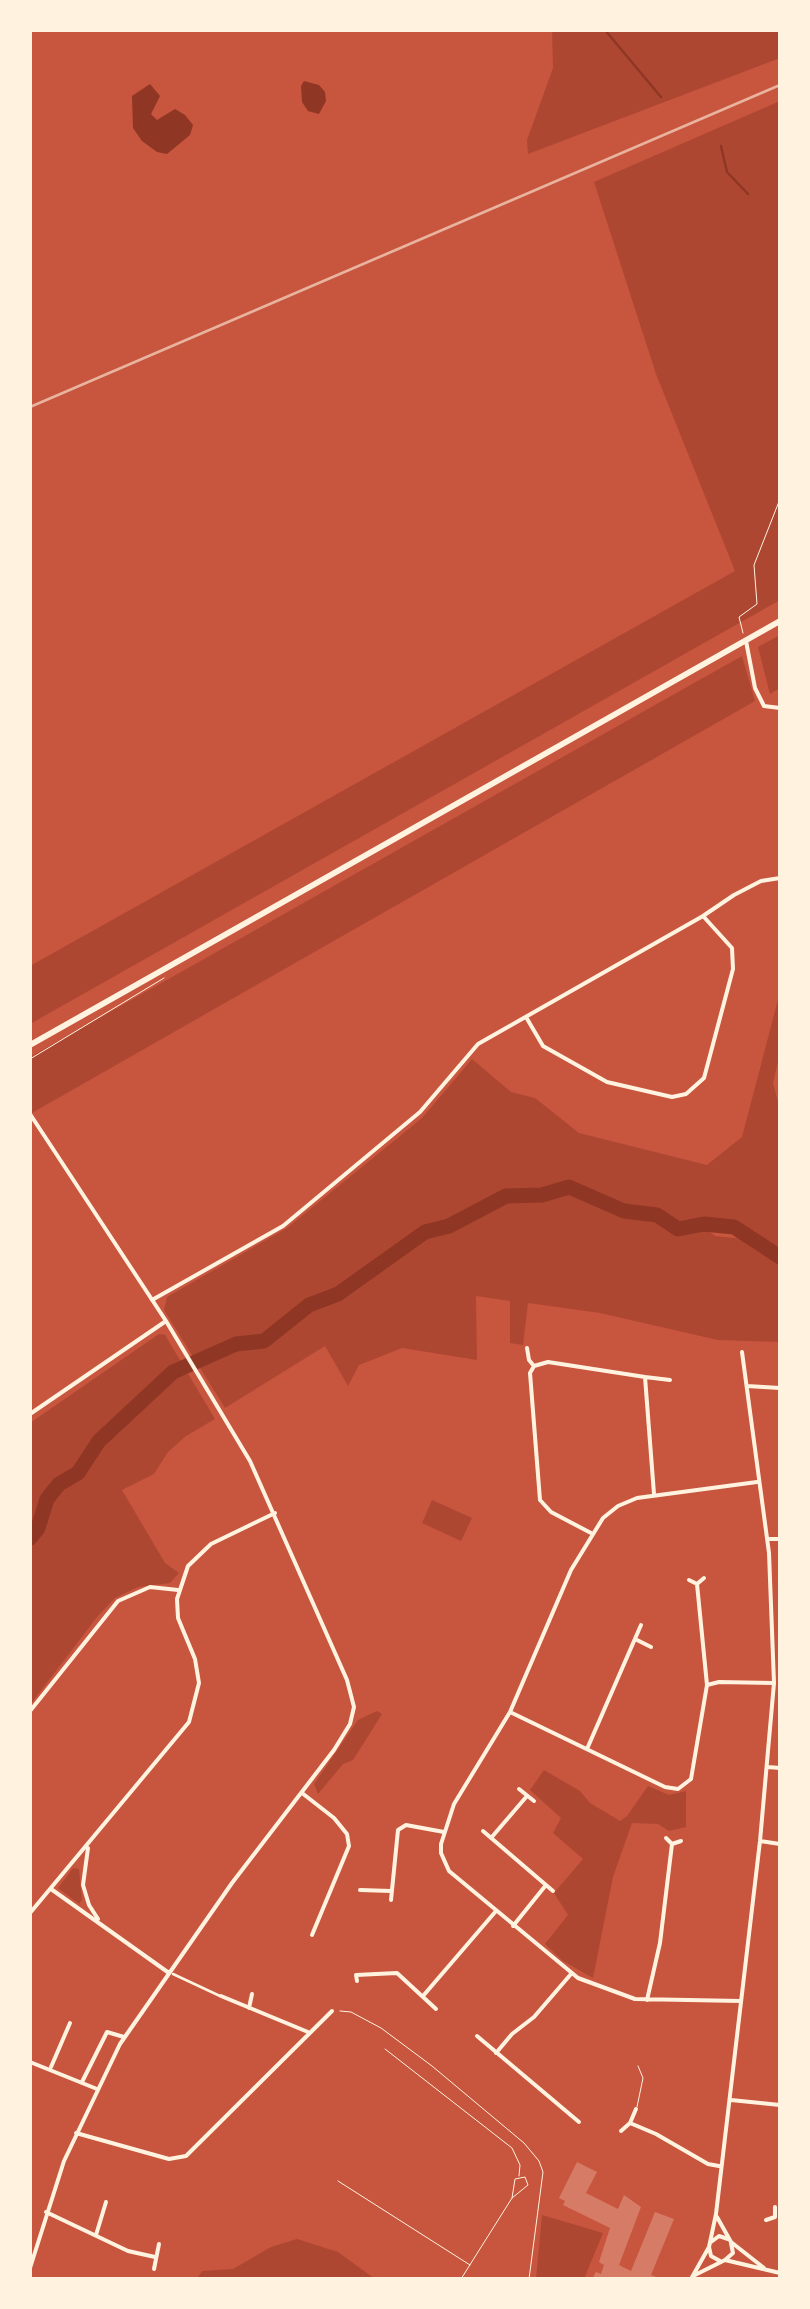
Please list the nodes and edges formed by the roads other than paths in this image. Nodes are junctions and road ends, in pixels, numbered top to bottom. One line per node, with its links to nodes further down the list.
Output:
1 (780, 620): 2 (main road)
2 (746, 640): 3 (street); 7 (main road)
3 (780, 708)
4 (780, 878): 5 (street)
5 (703, 916): 6 (street); 6 (street)
6 (526, 1017): 9 (street)
7 (30, 1045)
8 (30, 1114): 9 (street)
9 (152, 1300): 10 (street)
10 (166, 1321): 18 (street); 21 (street)
11 (527, 1348): 13 (street)
12 (742, 1352): 16 (street)
13 (534, 1366): 14 (street); 22 (street)
14 (645, 1376): 15 (street); 20 (street)
15 (670, 1380)
16 (747, 1386): 17 (street); 19 (street)
17 (780, 1388)
18 (30, 1414)
19 (759, 1482): 20 (street); 23 (street)
20 (654, 1496): 22 (street)
21 (275, 1512): 28 (street); 40 (street)
22 (591, 1533): 35 (street)
23 (767, 1539): 24 (street); 32 (street)
24 (780, 1539)
25 (704, 1578): 27 (street)
26 (688, 1580): 27 (street)
27 (698, 1584): 33 (street)
28 (178, 1590): 34 (street); 49 (street)
29 (641, 1626): 30 (street)
30 (635, 1639): 31 (street); 36 (street)
31 (651, 1646)
32 (774, 1684): 33 (street); 37 (street)
33 (707, 1685): 36 (street)
34 (30, 1711)
35 (510, 1712): 36 (street); 44 (street)
36 (588, 1748)
37 (768, 1767): 38 (street); 48 (street)
38 (780, 1768)
39 (520, 1790): 41 (street)
40 (301, 1793): 62 (street); 63 (street)
41 (527, 1796): 42 (street); 45 (street)
42 (534, 1801)
43 (482, 1831): 45 (street)
44 (444, 1832): 55 (street); 58 (street)
45 (491, 1838): 52 (street)
46 (666, 1838): 50 (street)
47 (681, 1841): 50 (street)
48 (760, 1841): 51 (street); 70 (street)
49 (90, 1843): 53 (street); 61 (street)
50 (672, 1844): 69 (street)
51 (780, 1844)
52 (546, 1885): 56 (street); 60 (street)
53 (50, 1888): 59 (street); 61 (street)
54 (360, 1890): 55 (street)
55 (392, 1890): 57 (street)
56 (553, 1891)
57 (391, 1900)
58 (496, 1911): 60 (street); 68 (street)
59 (30, 1913)
60 (512, 1926): 64 (street)
61 (108, 1930): 63 (street)
62 (312, 1936)
63 (170, 1973): 67 (street); 77 (street)
64 (571, 1974): 69 (street); 78 (street)
65 (356, 1981): 68 (street)
66 (252, 1994): 71 (street)
67 (221, 1996): 71 (street)
68 (422, 1996): 72 (street)
69 (647, 2000): 70 (street)
70 (742, 2000): 84 (street)
71 (249, 2008): 75 (street)
72 (436, 2009)
73 (332, 2011): 75 (street)
74 (70, 2023): 81 (street)
75 (308, 2032): 90 (street)
76 (476, 2036): 78 (street)
77 (124, 2037): 82 (street); 83 (street)
78 (496, 2053): 87 (street)
79 (30, 2062): 81 (street)
80 (638, 2066): 86 (lane)
81 (51, 2068): 82 (street)
82 (82, 2082): 83 (street)
83 (97, 2088): 90 (street)
84 (730, 2100): 85 (street); 91 (street)
85 (780, 2106)
86 (636, 2108): 88 (street)
87 (579, 2122)
88 (630, 2123): 89 (street); 91 (street)
89 (621, 2131)
90 (76, 2133): 94 (street)
91 (721, 2167): 95 (street)
92 (106, 2202): 99 (street)
93 (775, 2207): 96 (street)
94 (46, 2212): 99 (street); 105 (street)
95 (716, 2214): 100 (street); 102 (street)
96 (774, 2217): 97 (street); 98 (street)
97 (766, 2220)
98 (780, 2222)
99 (96, 2235): 103 (street)
100 (730, 2240): 102 (street); 104 (street); 107 (street)
101 (159, 2244): 103 (street)
102 (709, 2245): 104 (street); 109 (street)
103 (155, 2257): 106 (street)
104 (723, 2260): 107 (street); 109 (street)
105 (30, 2268)
106 (154, 2269)
107 (768, 2270): 108 (street)
108 (780, 2273)
109 (692, 2278)

